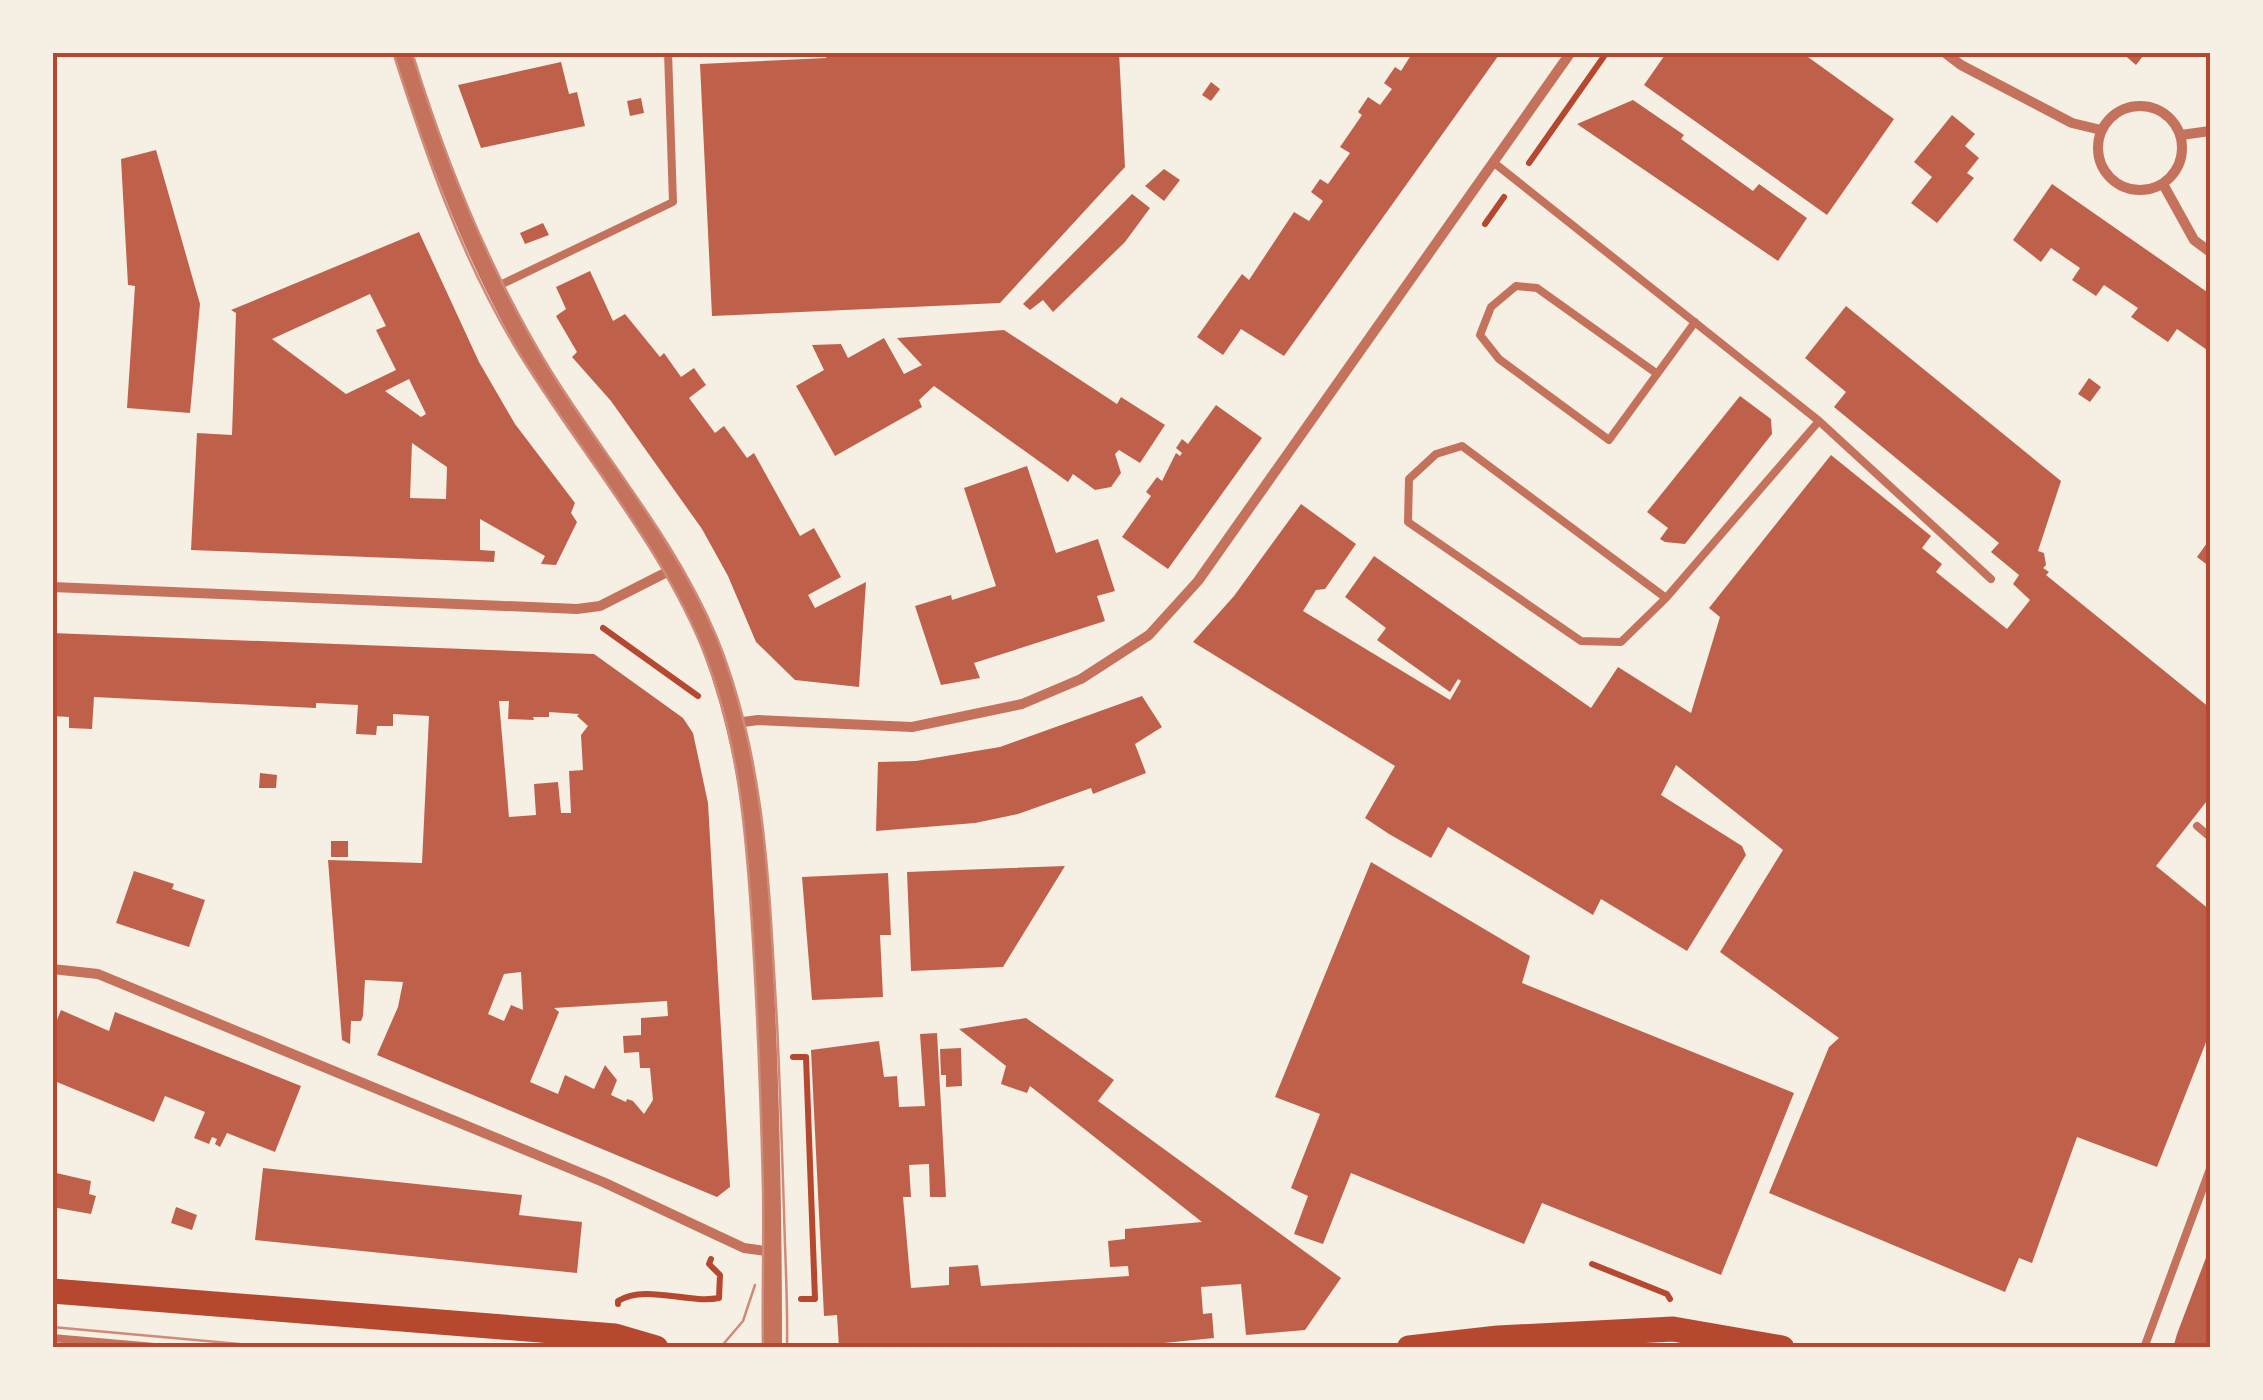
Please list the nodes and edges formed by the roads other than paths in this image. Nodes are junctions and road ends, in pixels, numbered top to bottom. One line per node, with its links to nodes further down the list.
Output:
1 (402, 52): 11 (street)
2 (668, 52): 11 (lane)
3 (1570, 52): 8 (street)
4 (1944, 52): 5 (street)
5 (2101, 130): 7 (street); 9 (street)
6 (2210, 131): 7 (street)
7 (2181, 135): 9 (street)
8 (1493, 162): 12 (lane); 19 (street)
9 (2163, 184): 10 (street)
10 (2210, 252)
11 (494, 288): 15 (street)
12 (1695, 322): 13 (lane); 14 (lane)
13 (1656, 373): 13 (lane)
14 (1819, 421): 16 (lane); 18 (lane)
15 (673, 569): 17 (street); 19 (street)
16 (1992, 579)
17 (52, 587)
18 (1666, 598): 18 (lane)
19 (736, 724): 24 (street)
20 (2197, 826): 21 (lane)
21 (2210, 836)
22 (52, 969): 24 (street)
23 (2210, 1169): 33 (lane)
24 (774, 1252): 30 (street)
25 (52, 1291): 29 (main road)
26 (52, 1338): 28 (lane)
27 (1495, 1343): 31 (main road); 32 (main road)
28 (166, 1348)
29 (656, 1348)
30 (774, 1348)
31 (1408, 1348)
32 (1782, 1348)
33 (2144, 1348)

